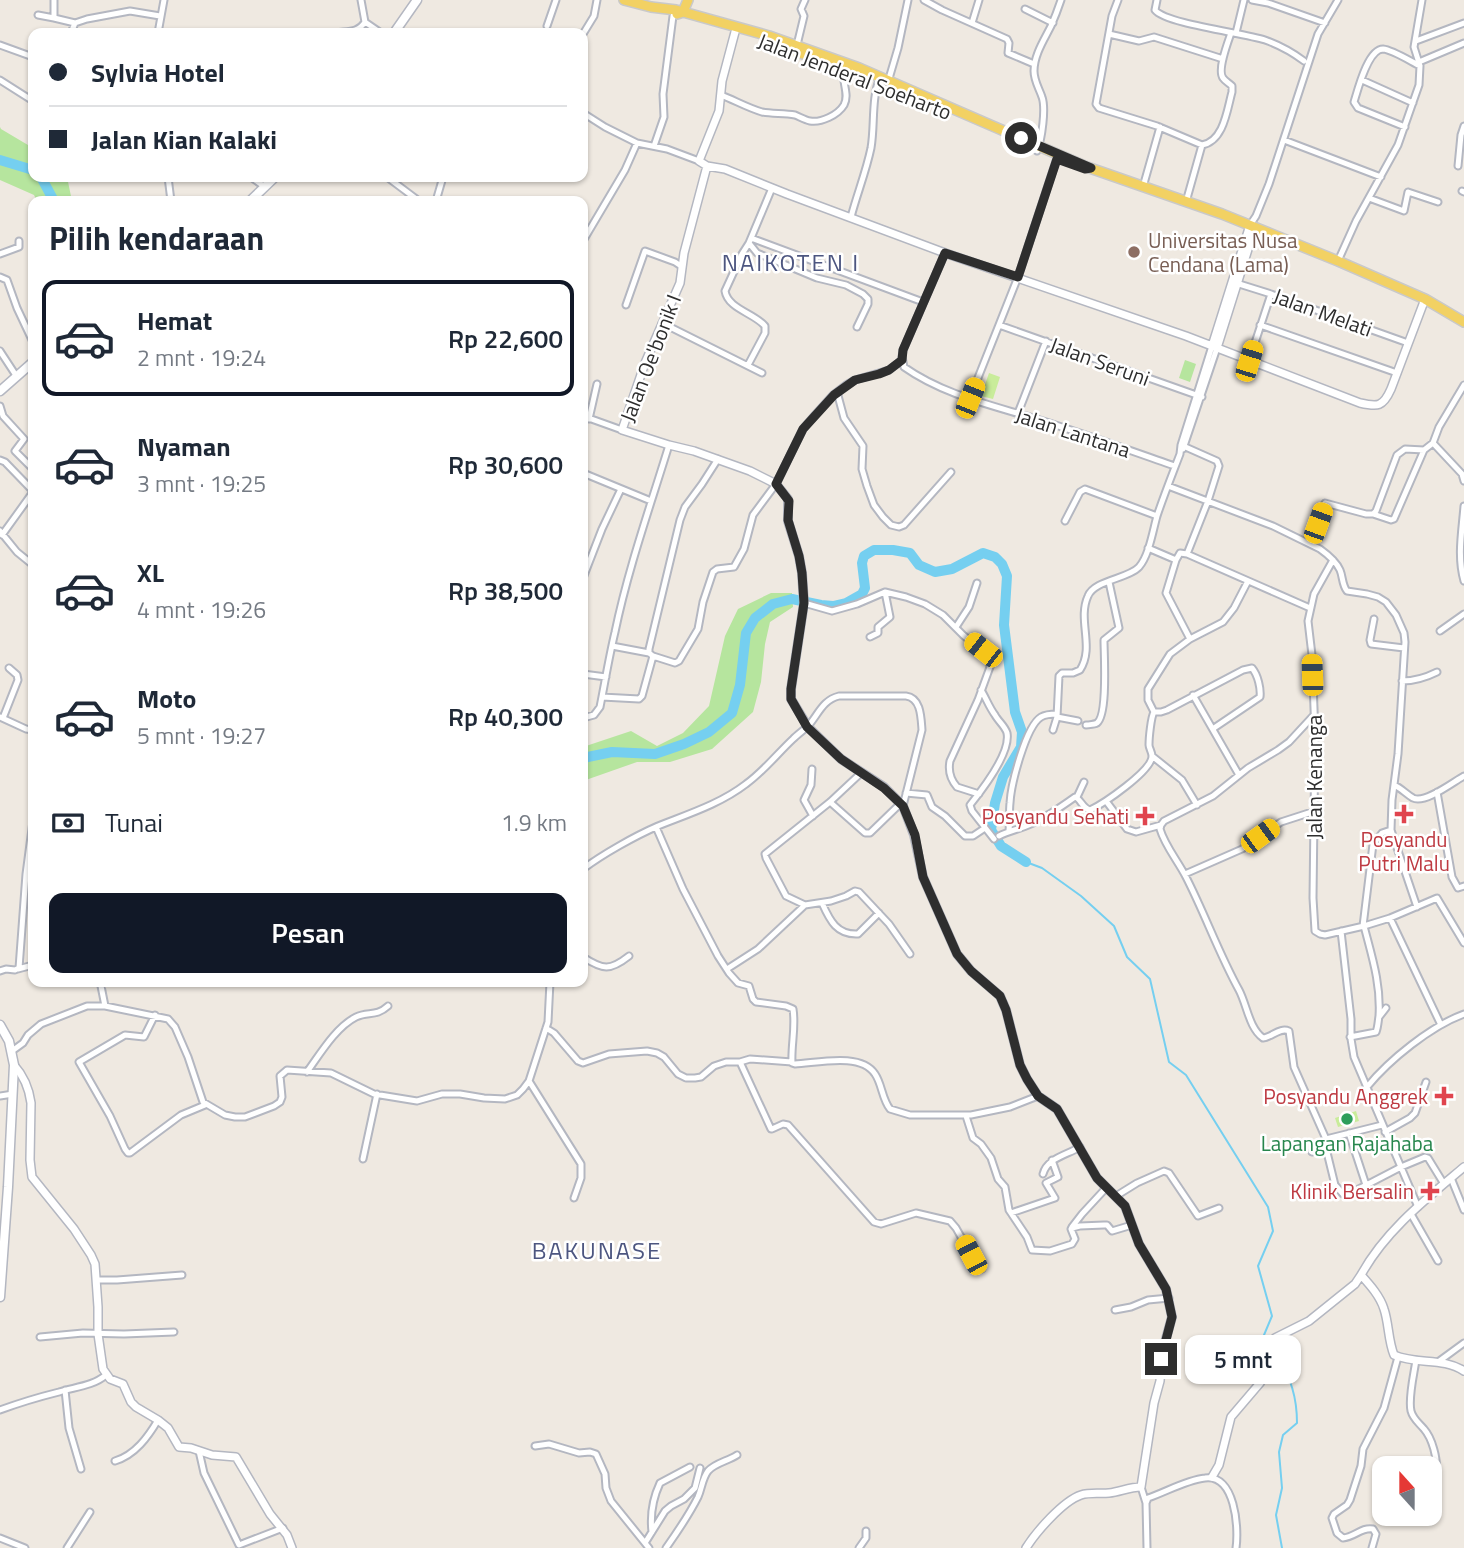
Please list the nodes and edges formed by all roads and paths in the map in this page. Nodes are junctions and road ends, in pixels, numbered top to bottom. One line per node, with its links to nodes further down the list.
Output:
1 (54, 0): 27 (street)
2 (164, 0): 26 (street)
3 (361, 0): 29 (street)
4 (417, 0): 40 (main road)
5 (556, 0): 35 (street)
6 (597, 0): 41 (street)
7 (614, 0): 23 (main road, Jalan Jenderal Soeharto)
8 (624, 0): 23 (main road, Jalan Jenderal Soeharto)
9 (669, 0): 23 (main road)
10 (691, 0): 24 (main road); 28 (main road)
11 (805, 0): 48 (street)
12 (908, 0): 57 (street)
13 (924, 0): 31 (street)
14 (979, 0): 31 (street)
15 (1061, 0): 32 (street)
16 (1118, 0): 44 (street)
17 (1157, 0): 43 (street)
18 (1244, 0): 43 (street)
19 (1252, 0): 33 (street)
20 (1338, 0): 33 (street)
21 (1422, 0): 45 (street)
22 (1025, 9): 32 (street)
23 (654, 10): 24 (main road, Jalan Jenderal Soeharto)
24 (677, 10): 28 (main road, Jalan Jenderal Soeharto); 68 (street)
25 (38, 15): 27 (street)
26 (160, 16): 30 (street); 37 (street)
27 (54, 18): 30 (street)
28 (695, 19): 42 (main road, Jalan Jenderal Soeharto); 48 (main road, Jalan Jenderal Soeharto)
29 (365, 22): 38 (street); 39 (street)
30 (75, 23): 36 (street)
31 (972, 23): 52 (street)
32 (1053, 23): 52 (street)
33 (1325, 23): 65 (street)
34 (1464, 23): 45 (street)
35 (547, 26)
36 (73, 28)
37 (159, 28)
38 (361, 28)
39 (374, 28)
40 (397, 28)
41 (587, 28)
42 (735, 32): 48 (main road, Jalan Jenderal Soeharto); 58 (street)
43 (1233, 33): 50 (street); 51 (street)
44 (1109, 34): 50 (street); 62 (street)
45 (1416, 41): 53 (street)
46 (1464, 43): 53 (street)
47 (0, 46): 49 (street)
48 (796, 48): 54 (main road, Jalan Jenderal Soeharto); 57 (main road, Jalan Jenderal Soeharto)
49 (28, 55)
50 (1223, 59): 67 (street)
51 (1304, 61)
52 (1034, 64): 69 (street)
53 (1419, 64): 56 (street); 60 (street)
54 (844, 68): 57 (main road, Jalan Jenderal Soeharto); 58 (street)
55 (0, 80): 59 (street)
56 (1362, 80): 60 (street); 63 (street)
57 (883, 81): 69 (main road, Jalan Jenderal Soeharto); 87 (street)
58 (721, 95): 71 (street)
59 (28, 98)
60 (1413, 103): 63 (street)
61 (588, 116): 66 (street)
62 (1160, 127): 67 (street); 80 (street)
63 (1405, 127): 75 (street)
64 (1463, 130): 73 (street)
65 (1284, 140): 75 (street); 88 (street)
66 (637, 143): 68 (street); 89 (street)
67 (1202, 145): 85 (street)
68 (654, 146): 71 (street)
69 (1038, 148): 70 (main road, Jalan Jenderal Soeharto); 74 (main road, Jalan Jenderal Soeharto)
70 (1057, 159): 74 (main road, Jalan Jenderal Soeharto); 100 (street)
71 (699, 161): 72 (street)
72 (707, 166): 81 (street); 98 (street, Jalan Oe'bonik I)
73 (1458, 166)
74 (1091, 168): 80 (main road, Jalan Jenderal Soeharto)
75 (1381, 177): 84 (street)
76 (258, 182): 79 (street)
77 (270, 182): 79 (main road)
78 (394, 182): 83 (street)
79 (265, 187): 82 (main road)
80 (1143, 187): 85 (main road, Jalan Jenderal Soeharto)
81 (772, 188): 87 (street); 90 (street)
82 (255, 196)
83 (412, 196)
84 (1369, 198): 86 (street); 95 (street)
85 (1186, 202): 88 (main road, Jalan Jenderal Soeharto)
86 (1438, 202)
87 (851, 217): 93 (street)
88 (1252, 226): 95 (main road, Jalan Jenderal Soeharto); 103 (street); 117 (street)
89 (588, 233)
90 (750, 240): 92 (street); 96 (street); 121 (street)
91 (19, 241): 94 (street)
92 (787, 251): 96 (street); 97 (street)
93 (945, 253): 100 (street); 107 (street)
94 (0, 254)
95 (1338, 261): 106 (main road, Jalan Jenderal Soeharto)
96 (782, 263): 101 (street)
97 (822, 264): 101 (street); 102 (street)
98 (681, 266): 108 (street); 110 (street, Jalan Oe'bonik I)
99 (0, 277): 114 (street)
100 (1018, 277): 111 (street); 117 (street)
101 (817, 278): 104 (street)
102 (869, 282): 104 (street); 107 (street)
103 (1236, 283): 105 (street, Jalan Melati); 117 (street)
104 (863, 294): 113 (street)
105 (1271, 294): 112 (street); 116 (street, Jalan Melati)
106 (1425, 299): 109 (main road, Jalan Jenderal Soeharto); 116 (street)
107 (923, 302): 119 (street)
108 (626, 304)
109 (1464, 322)
110 (662, 323): 121 (street); 136 (street, Jalan Oe'bonik I)
111 (999, 325): 115 (street, Jalan Seruni); 131 (street)
112 (1261, 325): 120 (street); 124 (street)
113 (858, 327)
114 (28, 330)
115 (1045, 341): 130 (street, Jalan Seruni); 134 (street)
116 (1408, 343): 124 (street)
117 (1214, 347): 120 (street); 130 (street)
118 (0, 351): 125 (street)
119 (902, 360): 129 (street); 131 (street, Jalan Lantana)
120 (1249, 361): 124 (street)
121 (748, 365): 123 (street)
122 (28, 367): 125 (main road)
123 (762, 373)
124 (1397, 373)
125 (17, 377): 128 (main road)
126 (597, 384): 133 (street)
127 (1464, 385): 137 (street)
128 (0, 391)
129 (837, 392): 145 (street); 148 (street)
130 (1199, 397): 139 (street)
131 (970, 398): 134 (street, Jalan Lantana)
132 (0, 405): 143 (street)
133 (588, 412)
134 (1018, 413): 144 (street, Jalan Lantana)
135 (588, 419): 136 (street)
136 (622, 430): 138 (street, Jalan Oe'bonik I)
137 (1433, 443): 140 (street); 147 (street)
138 (669, 445): 141 (street, Jalan Oe'bonik I); 153 (street)
139 (1183, 446): 144 (street); 154 (street)
140 (1424, 450): 156 (street); 156 (street)
141 (718, 459): 148 (street, Jalan Oe'bonik I); 182 (street)
142 (0, 460): 149 (street)
143 (28, 464)
144 (1175, 466): 150 (street)
145 (951, 472)
146 (588, 475): 151 (street)
147 (1464, 481)
148 (776, 484): 172 (street); 182 (street)
149 (28, 486)
150 (1168, 486): 154 (street); 157 (street)
151 (621, 489): 153 (street); 166 (street)
152 (28, 498): 159 (street)
153 (651, 501): 180 (street)
154 (1208, 501): 160 (street); 162 (street)
155 (1464, 506): 168 (street)
156 (1373, 514): 160 (street)
157 (1157, 516): 158 (street); 161 (street)
158 (1065, 521)
159 (1, 533): 165 (street)
160 (1309, 543): 164 (street)
161 (1148, 548): 163 (street); 169 (street)
162 (1186, 554): 163 (street); 167 (street)
163 (1176, 560): 179 (street)
164 (1333, 560): 173 (street, Jalan Kenanga); 181 (street)
165 (28, 561)
166 (588, 564)
167 (1248, 581): 173 (street); 179 (street)
168 (1464, 581)
169 (1109, 582): 193 (street); 197 (street)
170 (977, 583): 176 (street)
171 (885, 592): 172 (street); 176 (street); 178 (street)
172 (804, 603): 198 (street)
173 (1310, 608): 192 (street, Jalan Kenanga)
174 (1464, 614): 177 (street)
175 (1374, 619): 181 (street)
176 (956, 627): 188 (street)
177 (1440, 631)
178 (870, 638)
179 (1190, 639): 191 (street)
180 (612, 646): 182 (street); 186 (street)
181 (1404, 648): 187 (street)
182 (651, 654): 190 (street)
183 (9, 668): 194 (street)
184 (1437, 672): 187 (street)
185 (588, 675): 186 (street)
186 (606, 677): 190 (street)
187 (1402, 681): 208 (street)
188 (981, 691): 211 (street); 211 (street)
189 (1193, 695): 191 (street); 199 (street); 199 (street)
190 (602, 697): 195 (street)
191 (1154, 712): 202 (street)
192 (1314, 715): 205 (street); 217 (street, Jalan Kenanga)
193 (1057, 716): 196 (street); 201 (street); 223 (street)
194 (2, 717): 200 (street)
195 (588, 717)
196 (1078, 721)
197 (1086, 725)
198 (807, 727): 204 (street); 210 (street); 220 (street)
199 (1214, 728): 205 (street)
200 (28, 729)
201 (1053, 730)
202 (1152, 756): 213 (street); 216 (street)
203 (813, 769): 218 (street)
204 (861, 773): 214 (street); 215 (street)
205 (1240, 775): 216 (street)
206 (1464, 777): 209 (street)
207 (1084, 782): 212 (street)
208 (1394, 785): 209 (street); 222 (street)
209 (1437, 792): 228 (street)
210 (906, 793): 215 (street); 221 (street)
211 (979, 794): 221 (street)
212 (1077, 797): 213 (street); 223 (street)
213 (1106, 801): 219 (street)
214 (830, 802): 215 (street); 218 (street)
215 (902, 804): 267 (street)
216 (1197, 805): 219 (street)
217 (1315, 811): 227 (street); 235 (street, Jalan Kenanga)
218 (813, 816): 230 (street)
219 (1161, 825): 227 (street)
220 (656, 827): 225 (street); 242 (street)
221 (985, 828): 223 (street)
222 (1391, 830): 231 (street); 234 (street)
223 (1009, 831)
224 (28, 859): 226 (street)
225 (588, 865)
226 (26, 874): 241 (street)
227 (1185, 874): 273 (street)
228 (1461, 887)
229 (822, 904): 230 (street); 232 (street); 232 (street)
230 (805, 905): 242 (street)
231 (1417, 907): 233 (street, Jalan Kenanga); 236 (street, Jalan Kenanga)
232 (879, 913): 237 (street)
233 (1390, 918): 234 (street, Jalan Kenanga); 253 (street)
234 (1363, 926): 235 (street, Jalan Kenanga); 251 (street)
235 (1341, 931): 255 (street)
236 (1464, 943)
237 (910, 954)
238 (629, 956): 239 (street)
239 (588, 960)
240 (28, 966): 241 (street)
241 (18, 968): 243 (street)
242 (727, 970): 258 (street)
243 (0, 971)
244 (101, 987): 246 (street)
245 (550, 987): 254 (street)
246 (105, 1006): 250 (street); 256 (street)
247 (388, 1006): 260 (street)
248 (1386, 1008): 251 (street)
249 (1464, 1014): 253 (street)
250 (155, 1015): 268 (street); 268 (street)
251 (1378, 1017): 255 (street)
252 (0, 1025): 256 (main road)
253 (1441, 1025): 263 (street)
254 (546, 1028): 257 (street); 261 (street)
255 (1350, 1037): 263 (street)
256 (12, 1051): 259 (main road)
257 (740, 1062): 258 (street); 294 (street)
258 (792, 1062): 269 (street)
259 (14, 1065): 264 (main road); 297 (street)
260 (307, 1072): 265 (street); 268 (street)
261 (529, 1081): 265 (street); 286 (street)
262 (1426, 1082): 271 (street)
263 (1367, 1087): 270 (street)
264 (13, 1094): 266 (street); 298 (main road)
265 (377, 1094): 276 (street)
266 (0, 1096)
267 (1038, 1096): 269 (street); 274 (street)
268 (205, 1105)
269 (966, 1116): 290 (street)
270 (1382, 1125): 271 (street); 272 (street)
271 (1385, 1132): 278 (street)
272 (1349, 1133): 273 (street); 283 (street)
273 (1325, 1139): 275 (street); 283 (street)
274 (1080, 1147): 277 (street); 284 (street)
275 (1312, 1152)
276 (363, 1159)
277 (1052, 1160): 280 (street); 290 (street)
278 (1401, 1167): 282 (street); 283 (street); 288 (street)
279 (1464, 1167): 281 (street)
280 (1042, 1174)
281 (1451, 1178): 282 (street); 289 (street)
282 (1444, 1184): 288 (street)
283 (1366, 1185)
284 (1106, 1188): 285 (street); 292 (street)
285 (1116, 1196): 287 (street); 291 (street)
286 (574, 1198)
287 (1219, 1208)
288 (1414, 1210): 293 (street); 296 (street)
289 (1464, 1210)
290 (1011, 1213): 292 (street)
291 (1132, 1225): 292 (street); 299 (street)
292 (1072, 1228)
293 (1438, 1261)
294 (982, 1269)
295 (182, 1275): 297 (street)
296 (1362, 1275): 305 (street); 321 (street)
297 (97, 1280): 302 (street)
298 (0, 1297)
299 (1169, 1298): 300 (street); 322 (street)
300 (1116, 1308)
301 (174, 1332): 302 (street)
302 (98, 1334): 303 (street); 309 (street)
303 (40, 1337)
304 (1464, 1343): 307 (street)
305 (1398, 1357): 306 (street); 340 (street)
306 (1416, 1360): 307 (street); 316 (street)
307 (1438, 1362): 308 (street)
308 (1464, 1371)
309 (106, 1375): 310 (street); 312 (street)
310 (65, 1390): 311 (street); 320 (street)
311 (0, 1410)
312 (158, 1420): 314 (street); 317 (street)
313 (535, 1446): 330 (street)
314 (198, 1451): 325 (street); 329 (street)
315 (737, 1455): 335 (street)
316 (1435, 1456)
317 (115, 1461)
318 (690, 1467): 327 (street)
319 (700, 1468): 327 (street)
320 (81, 1469)
321 (1212, 1477): 323 (street); 339 (street)
322 (1141, 1488): 323 (street); 337 (street)
323 (1146, 1503): 338 (street)
324 (90, 1512): 332 (street)
325 (283, 1528): 329 (street); 334 (street)
326 (866, 1531): 336 (street)
327 (652, 1532): 330 (street)
328 (0, 1538): 331 (street)
329 (240, 1545): 333 (street)
330 (647, 1546)
331 (24, 1548)
332 (67, 1548)
333 (231, 1548)
334 (292, 1548)
335 (666, 1548)
336 (859, 1548)
337 (1026, 1548)
338 (1147, 1548)
339 (1236, 1548)
340 (1372, 1548)

